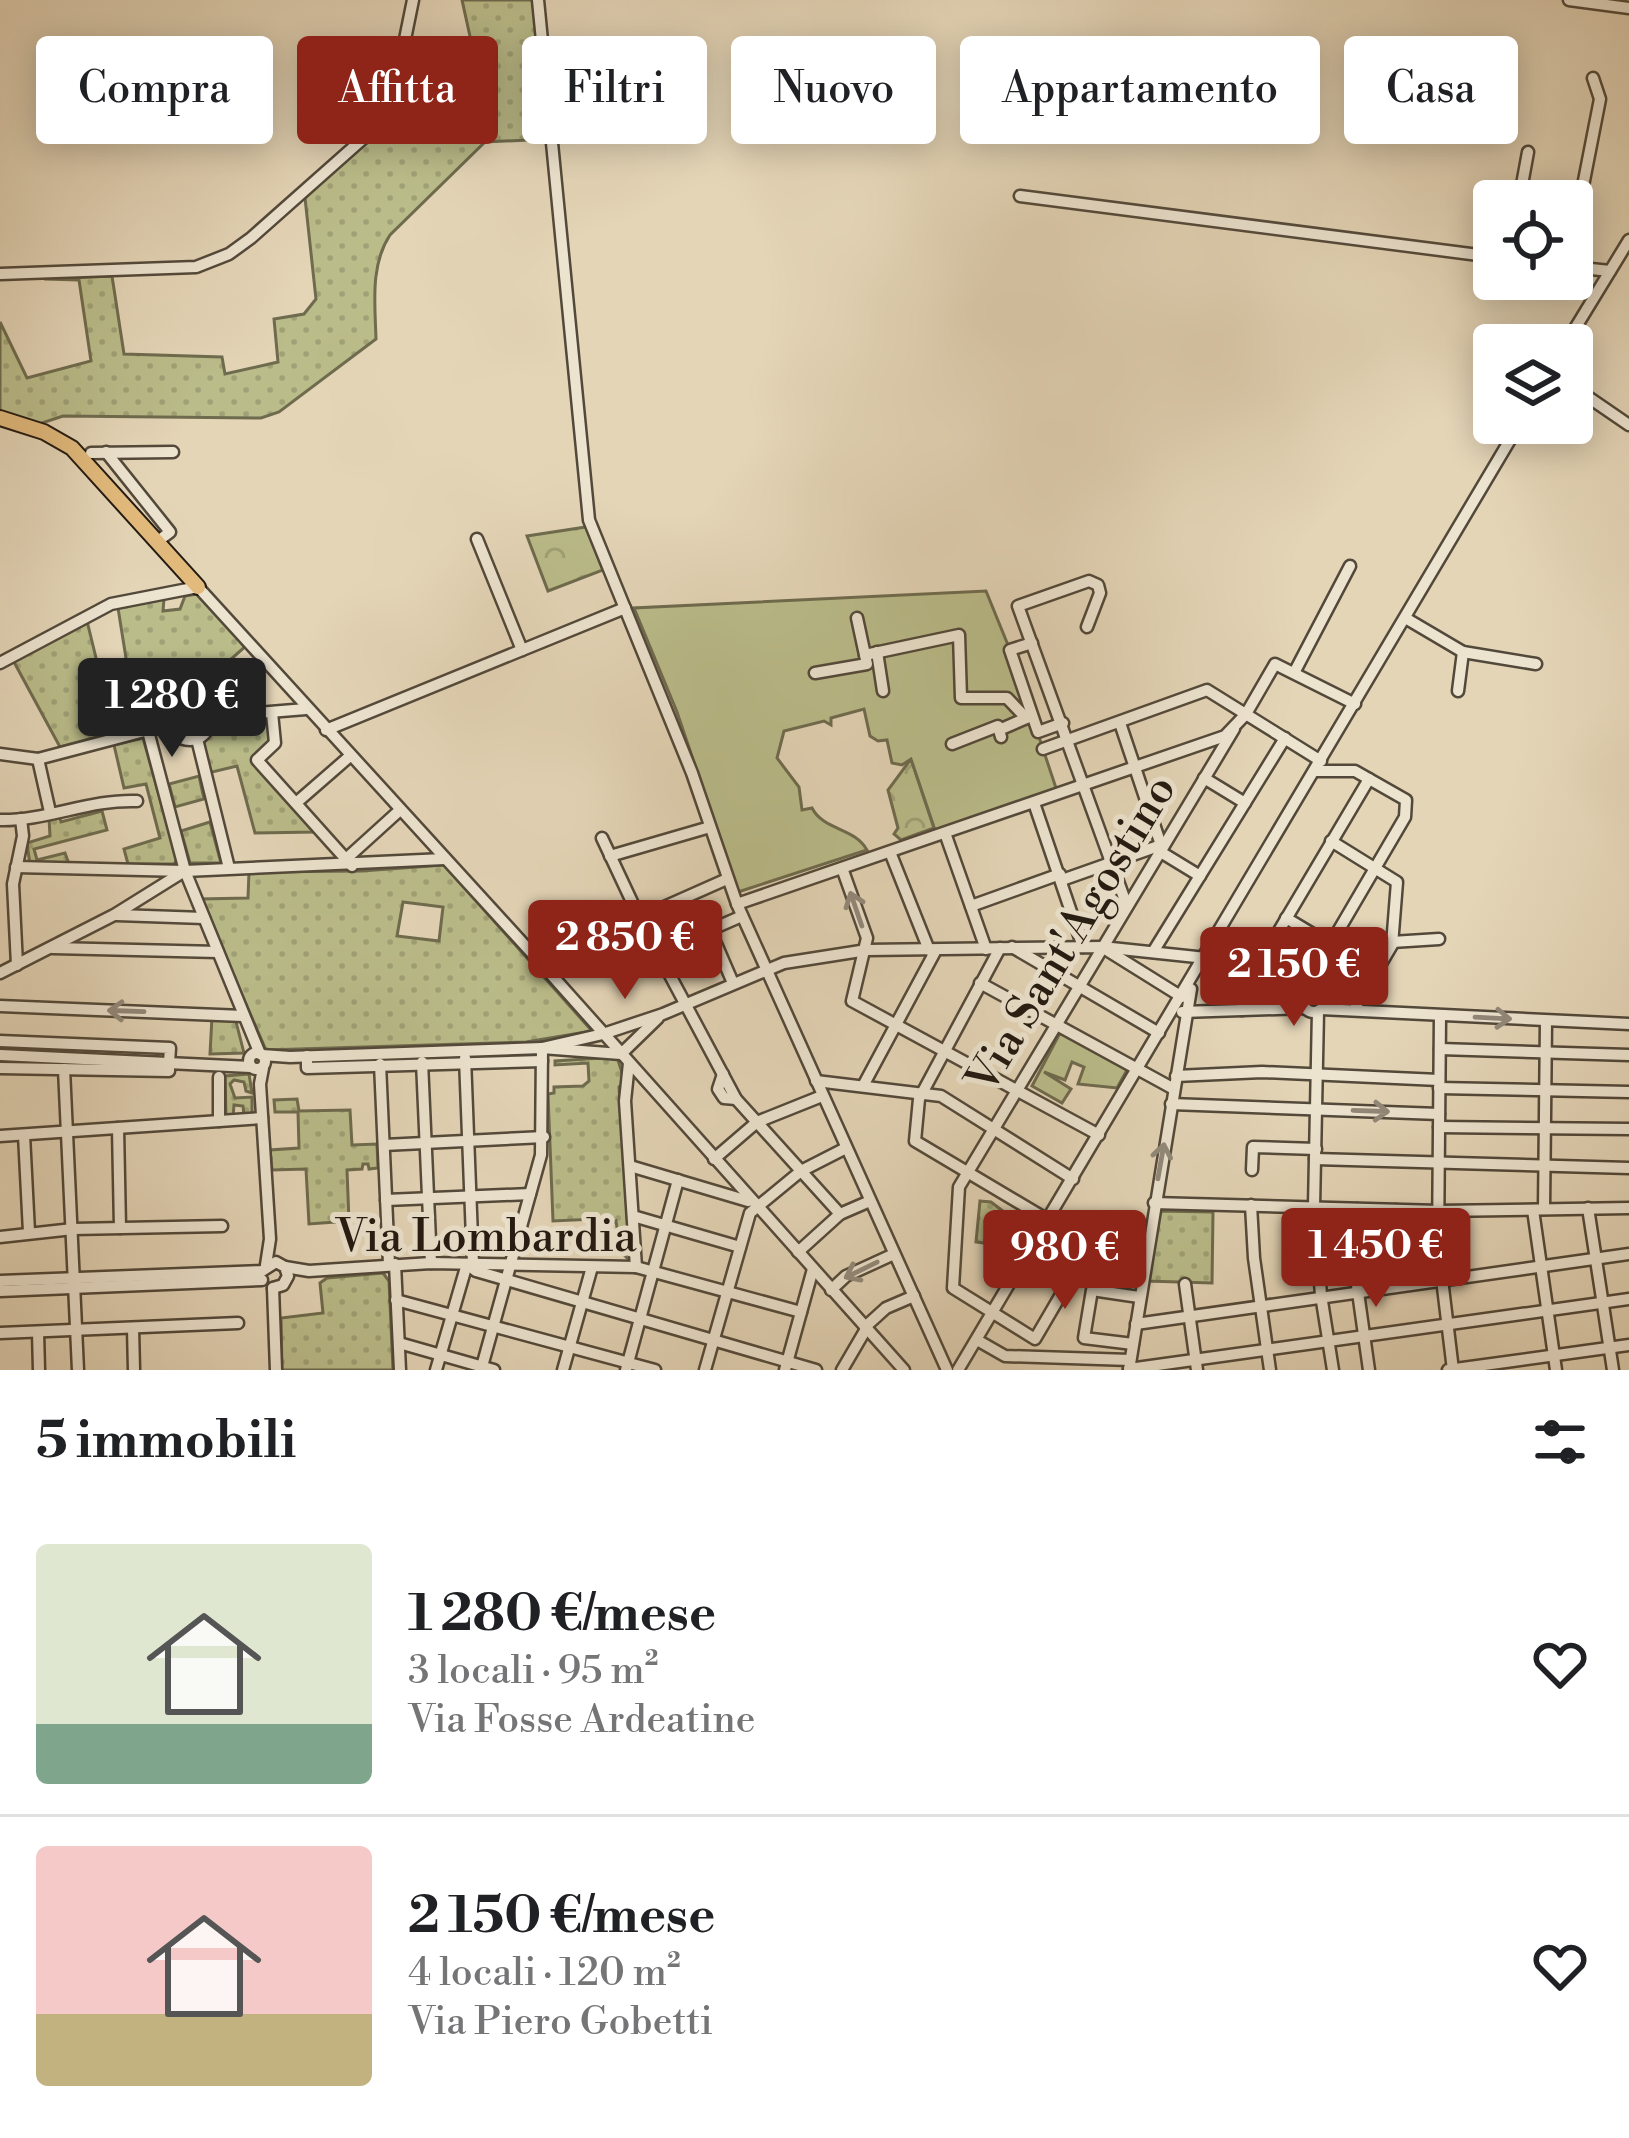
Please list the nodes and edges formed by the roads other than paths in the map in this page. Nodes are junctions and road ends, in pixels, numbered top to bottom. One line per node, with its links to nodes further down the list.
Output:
1 (413, 0): 14 (street)
2 (538, 0): 27 (street)
3 (1569, 0): 4 (street)
4 (1623, 5)
5 (1592, 78): 8 (street)
6 (1528, 152): 7 (street)
7 (1523, 180)
8 (1584, 180)
9 (1019, 196): 11 (street)
10 (1629, 239): 13 (street)
11 (1473, 253)
12 (1593, 270): 13 (street)
13 (1610, 272): 15 (street)
14 (0, 274)
15 (1578, 324)
16 (1593, 400): 18 (street)
17 (0, 418): 24 (main road)
18 (1629, 425)
19 (1508, 444): 29 (street)
20 (106, 452): 21 (street); 22 (street); 24 (street)
21 (173, 452)
22 (91, 453)
23 (477, 539): 32 (street)
24 (158, 542): 26 (main road)
25 (1350, 566): 38 (street)
26 (198, 587): 35 (street); 44 (street)
27 (625, 608): 32 (street); 76 (street)
28 (857, 618): 34 (street)
29 (1407, 619): 33 (street); 43 (street)
30 (1087, 627): 31 (street)
31 (1032, 643): 39 (street); 42 (street)
32 (522, 650): 53 (street)
33 (1463, 652): 36 (street); 41 (street)
34 (871, 654): 37 (street); 40 (street); 48 (street)
35 (0, 663)
36 (1536, 664)
37 (815, 673)
38 (1294, 674): 43 (street); 46 (street, Via Sant'Agostino)
39 (1047, 683): 42 (street); 49 (street)
40 (883, 691)
41 (1459, 691)
42 (1024, 692): 48 (street)
43 (1355, 704): 63 (street)
44 (306, 709): 45 (street); 53 (street)
45 (272, 713): 47 (street); 71 (street)
46 (1246, 714): 50 (street); 52 (street, Via Sant'Agostino); 55 (street)
47 (210, 717): 51 (street); 56 (street)
48 (1029, 717): 49 (street); 58 (street)
49 (1063, 723): 57 (street)
50 (1120, 723): 57 (street); 64 (street)
51 (171, 724): 54 (street); 56 (street)
52 (1234, 729): 64 (street); 65 (street, Via Sant'Agostino)
53 (326, 730): 61 (street)
54 (148, 731): 62 (street); 91 (street)
55 (1285, 738): 63 (street); 70 (street)
56 (196, 739): 88 (street)
57 (1069, 741): 59 (street); 67 (street)
58 (952, 744)
59 (1043, 749)
60 (0, 754): 62 (street)
61 (350, 756): 71 (street); 72 (street)
62 (38, 759): 73 (street)
63 (1318, 766): 66 (street); 113 (street)
64 (1135, 767): 67 (street); 81 (street)
65 (1204, 778): 70 (street); 81 (street, Via Sant'Agostino)
66 (1369, 779): 80 (street); 90 (street)
67 (1085, 785): 69 (street); 86 (street)
68 (137, 801): 73 (street)
69 (1034, 802): 77 (street); 93 (street)
70 (1245, 802): 92 (street)
71 (296, 803): 85 (street)
72 (400, 810): 84 (street); 85 (street)
73 (50, 812): 74 (street)
74 (21, 819): 75 (street); 87 (street)
75 (0, 820)
76 (710, 827): 83 (street); 94 (street)
77 (946, 833): 82 (street); 95 (street)
78 (890, 837): 82 (street)
79 (602, 838): 83 (street)
80 (1331, 842): 90 (street); 100 (street)
81 (1162, 846): 86 (street); 92 (street); 96 (street, Via Sant'Agostino)
82 (893, 851): 89 (street); 110 (street)
83 (610, 856): 101 (street)
84 (444, 859): 85 (street); 114 (street)
85 (349, 862): 88 (street)
86 (1112, 862): 93 (street); 96 (street)
87 (16, 867): 91 (street); 115 (street)
88 (229, 868): 91 (street)
89 (842, 868): 97 (street); 109 (street, one-way to 89)
90 (1376, 868): 103 (street); 104 (street)
91 (185, 871): 98 (street); 99 (street)
92 (1200, 876): 112 (street)
93 (1061, 877): 95 (street); 105 (street)
94 (727, 879): 97 (street); 101 (street)
95 (971, 906): 108 (street)
96 (1127, 906): 106 (street, Via Sant'Agostino)
97 (739, 910): 116 (street); 120 (street)
98 (114, 915): 99 (street); 107 (street)
99 (204, 918): 111 (street)
100 (1286, 918): 104 (street); 117 (street)
101 (640, 919): 114 (street); 124 (street)
102 (1439, 939): 103 (street)
103 (1392, 942): 118 (street)
104 (1331, 945): 118 (street); 123 (street)
105 (1083, 947): 106 (street); 108 (street)
106 (1102, 947): 112 (street); 122 (street, Via Sant'Agostino); 125 (street)
107 (50, 948): 111 (street); 115 (street)
108 (999, 948): 110 (street); 121 (street); 122 (street)
109 (867, 950): 110 (street); 116 (street); 135 (street)
110 (932, 950): 135 (street)
111 (218, 952): 132 (street)
112 (1154, 952): 113 (street)
113 (1206, 958): 117 (street); 125 (street)
114 (540, 962): 136 (street)
115 (17, 965): 119 (street)
116 (765, 970): 120 (street); 158 (street)
117 (1254, 973): 123 (street); 128 (street)
118 (1378, 973): 127 (street)
119 (0, 974)
120 (733, 983): 124 (street)
121 (980, 983): 133 (street); 140 (street)
122 (1080, 987): 133 (street, Via Sant'Agostino); 137 (street)
123 (1313, 999): 127 (street); 128 (street); 154 (street)
124 (685, 1003): 129 (street); 173 (street)
125 (1182, 1005): 128 (street); 137 (street); 155 (street)
126 (0, 1006): 132 (street, one-way to 126)
127 (1359, 1008): 130 (street)
128 (1242, 1010)
129 (663, 1014): 136 (street); 147 (street)
130 (1440, 1016): 131 (street, one-way to 131); 139 (street)
131 (1546, 1021): 134 (street); 141 (street)
132 (245, 1022): 149 (street)
133 (1058, 1024): 153 (street); 162 (street, Via Sant'Agostino)
134 (1629, 1024)
135 (897, 1025): 140 (street); 160 (street)
136 (603, 1034): 143 (street); 147 (street)
137 (1159, 1034): 153 (street)
138 (0, 1041): 150 (street)
139 (1440, 1049): 141 (street); 159 (street)
140 (945, 1050): 162 (street); 165 (street)
141 (1546, 1054): 144 (street); 164 (street)
142 (0, 1055): 150 (street)
143 (542, 1055): 145 (street); 147 (street); 182 (street)
144 (1629, 1055)
145 (465, 1057): 146 (street); 183 (street)
146 (422, 1058): 148 (street); 184 (street)
147 (625, 1059): 157 (street); 161 (street)
148 (380, 1060): 149 (street); 185 (street)
149 (257, 1061): 150 (street); 170 (street)
150 (169, 1062): 152 (street)
151 (0, 1067): 152 (street)
152 (64, 1069): 177 (street)
153 (1138, 1069): 163 (street); 180 (street)
154 (1317, 1074): 155 (street); 159 (street); 169 (street)
155 (1176, 1076): 163 (street)
156 (219, 1077): 172 (street)
157 (641, 1078): 161 (street); 188 (street)
158 (816, 1082): 160 (street); 167 (street)
159 (1439, 1084): 164 (street); 171 (street)
160 (863, 1086): 165 (street)
161 (627, 1090): 190 (street)
162 (1019, 1090): 178 (street, Via Sant'Agostino); 180 (street)
163 (1174, 1090): 168 (street)
164 (1546, 1090): 166 (street); 174 (street)
165 (922, 1092): 178 (street); 195 (street)
166 (1629, 1092)
167 (822, 1096): 173 (street); 186 (street)
168 (1171, 1104): 169 (street); 205 (street, one-way to 168)
169 (1317, 1109): 171 (street, one-way to 171); 187 (street)
170 (262, 1118): 172 (street); 240 (street)
171 (1439, 1120): 174 (street); 189 (street)
172 (219, 1121): 175 (street)
173 (757, 1122): 188 (street); 194 (street)
174 (1545, 1127): 176 (street); 191 (street)
175 (118, 1128): 177 (street); 220 (street)
176 (1629, 1129)
177 (69, 1132): 179 (street); 221 (street)
178 (994, 1132): 195 (street, Via Sant'Agostino); 196 (street)
179 (24, 1135): 181 (street); 222 (street)
180 (1099, 1135): 196 (street)
181 (0, 1136)
182 (544, 1137): 183 (street); 200 (street)
183 (468, 1141): 184 (street); 201 (street)
184 (426, 1143): 185 (street); 202 (street)
185 (384, 1145): 203 (street)
186 (846, 1148): 194 (street); 204 (street)
187 (1315, 1154): 189 (street); 193 (street); 208 (street)
188 (714, 1159): 198 (street)
189 (1439, 1165): 191 (street); 214 (street)
190 (630, 1166): 197 (street); 216 (street)
191 (1545, 1166): 192 (street); 213 (street)
192 (1629, 1168)
193 (1252, 1170)
194 (801, 1171): 206 (street); 215 (street)
195 (968, 1173): 217 (street); 262 (street)
196 (1073, 1179): 217 (street)
197 (678, 1180): 199 (street); 218 (street)
198 (733, 1180): 199 (street); 206 (street)
199 (719, 1192): 206 (street)
200 (530, 1194): 201 (street); 234 (street)
201 (470, 1196): 202 (street); 233 (street)
202 (428, 1198): 203 (street); 231 (street)
203 (386, 1200): 232 (street)
204 (870, 1202): 215 (street); 228 (street)
205 (1154, 1203): 207 (street); 226 (street)
206 (754, 1204): 225 (street); 227 (street)
207 (1252, 1205): 208 (street); 258 (street)
208 (1314, 1207): 211 (street); 251 (street)
209 (1588, 1208): 210 (street); 213 (street); 230 (street)
210 (1629, 1208)
211 (1357, 1209): 212 (street); 249 (street)
212 (1396, 1210): 214 (street); 246 (street)
213 (1539, 1210): 214 (street); 236 (street)
214 (1439, 1211): 241 (street)
215 (840, 1214): 227 (street)
216 (633, 1216): 218 (street); 237 (street)
217 (1048, 1221): 224 (street); 262 (street)
218 (666, 1225): 225 (street); 239 (street)
219 (222, 1226): 220 (street)
220 (120, 1228): 221 (street)
221 (73, 1229): 222 (street); 244 (street)
222 (29, 1232): 223 (street)
223 (0, 1237)
224 (1090, 1245): 226 (street); 275 (street)
225 (740, 1247): 250 (street)
226 (1147, 1251): 253 (street)
227 (798, 1252): 238 (street)
228 (894, 1254): 247 (street, one-way to 247); 252 (street)
229 (1629, 1254): 230 (street)
230 (1596, 1258): 236 (street); 256 (street)
231 (430, 1263): 232 (street, Via Lombardia); 233 (street, Via Lombardia)
232 (392, 1264): 240 (street, Via Lombardia); 255 (street)
233 (470, 1264): 234 (street, Via Lombardia); 242 (street); 261 (street)
234 (509, 1265): 235 (street, Via Lombardia); 242 (street)
235 (592, 1267): 237 (street, Via Lombardia); 257 (street)
236 (1539, 1267): 241 (street); 259 (street)
237 (636, 1268): 239 (street, Via Lombardia)
238 (813, 1269): 247 (street); 260 (street)
239 (654, 1270): 250 (street, Via Lombardia); 264 (street)
240 (274, 1271): 244 (street); 298 (street)
241 (1440, 1279): 246 (street); 268 (street)
242 (505, 1280): 257 (street); 267 (street)
243 (0, 1281): 244 (street)
244 (75, 1283): 248 (street); 271 (street)
245 (1185, 1284): 263 (street)
246 (1395, 1285): 249 (street)
247 (831, 1290): 270 (street)
248 (0, 1291)
249 (1357, 1291): 251 (street); 274 (street)
250 (728, 1292): 260 (street, Via Lombardia); 276 (street)
251 (1321, 1295): 258 (street); 278 (street)
252 (914, 1297): 270 (street); 308 (street)
253 (1139, 1298): 266 (street); 280 (street)
254 (1629, 1299): 256 (street)
255 (396, 1300): 261 (street); 279 (street)
256 (1604, 1302): 259 (street); 283 (street)
257 (582, 1304): 264 (street); 282 (street)
258 (1261, 1304): 263 (street); 284 (street)
259 (1545, 1310): 268 (street); 286 (street)
260 (801, 1312): 289 (street)
261 (453, 1313): 267 (street); 285 (street)
262 (993, 1313): 275 (street); 277 (street)
263 (1189, 1314): 266 (street); 290 (street)
264 (640, 1321): 276 (street); 291 (street)
265 (238, 1323): 269 (street)
266 (1136, 1324): 280 (street)
267 (493, 1325): 282 (street); 294 (street)
268 (1446, 1325): 274 (street); 313 (street)
269 (133, 1328): 271 (street); 297 (street)
270 (866, 1328): 287 (street); 305 (street)
271 (76, 1330): 273 (street); 296 (street)
272 (0, 1333): 273 (street)
273 (38, 1333): 295 (street)
274 (1364, 1335): 278 (street); 312 (street)
275 (1035, 1339): 288 (street)
276 (714, 1340): 289 (street); 303 (street)
277 (977, 1340): 288 (street); 309 (street)
278 (1329, 1341): 284 (street); 311 (street)
279 (399, 1343): 285 (street); 299 (street)
280 (1133, 1344): 292 (street)
281 (1629, 1345): 283 (street)
282 (570, 1346): 291 (street); 301 (street)
283 (1611, 1347): 286 (street); 315 (street)
284 (1268, 1349): 290 (street); 310 (street)
285 (440, 1354): 294 (street); 300 (street)
286 (1552, 1356): 293 (street); 314 (street)
287 (892, 1357): 306 (street); 307 (street)
288 (1034, 1357): 292 (street)
289 (786, 1365): 304 (street)
290 (1196, 1365): 292 (street)
291 (627, 1366): 302 (street)
292 (1130, 1366)
293 (1487, 1368): 313 (street)
294 (485, 1369)
295 (39, 1370)
296 (78, 1370)
297 (134, 1370)
298 (276, 1370)
299 (400, 1370)
300 (436, 1370)
301 (563, 1370)
302 (655, 1370)
303 (705, 1370)
304 (816, 1370)
305 (842, 1370)
306 (884, 1370)
307 (904, 1370)
308 (947, 1370)
309 (958, 1370)
310 (1270, 1370)
311 (1333, 1370)
312 (1369, 1370)
313 (1451, 1370)
314 (1556, 1370)
315 (1613, 1370)

